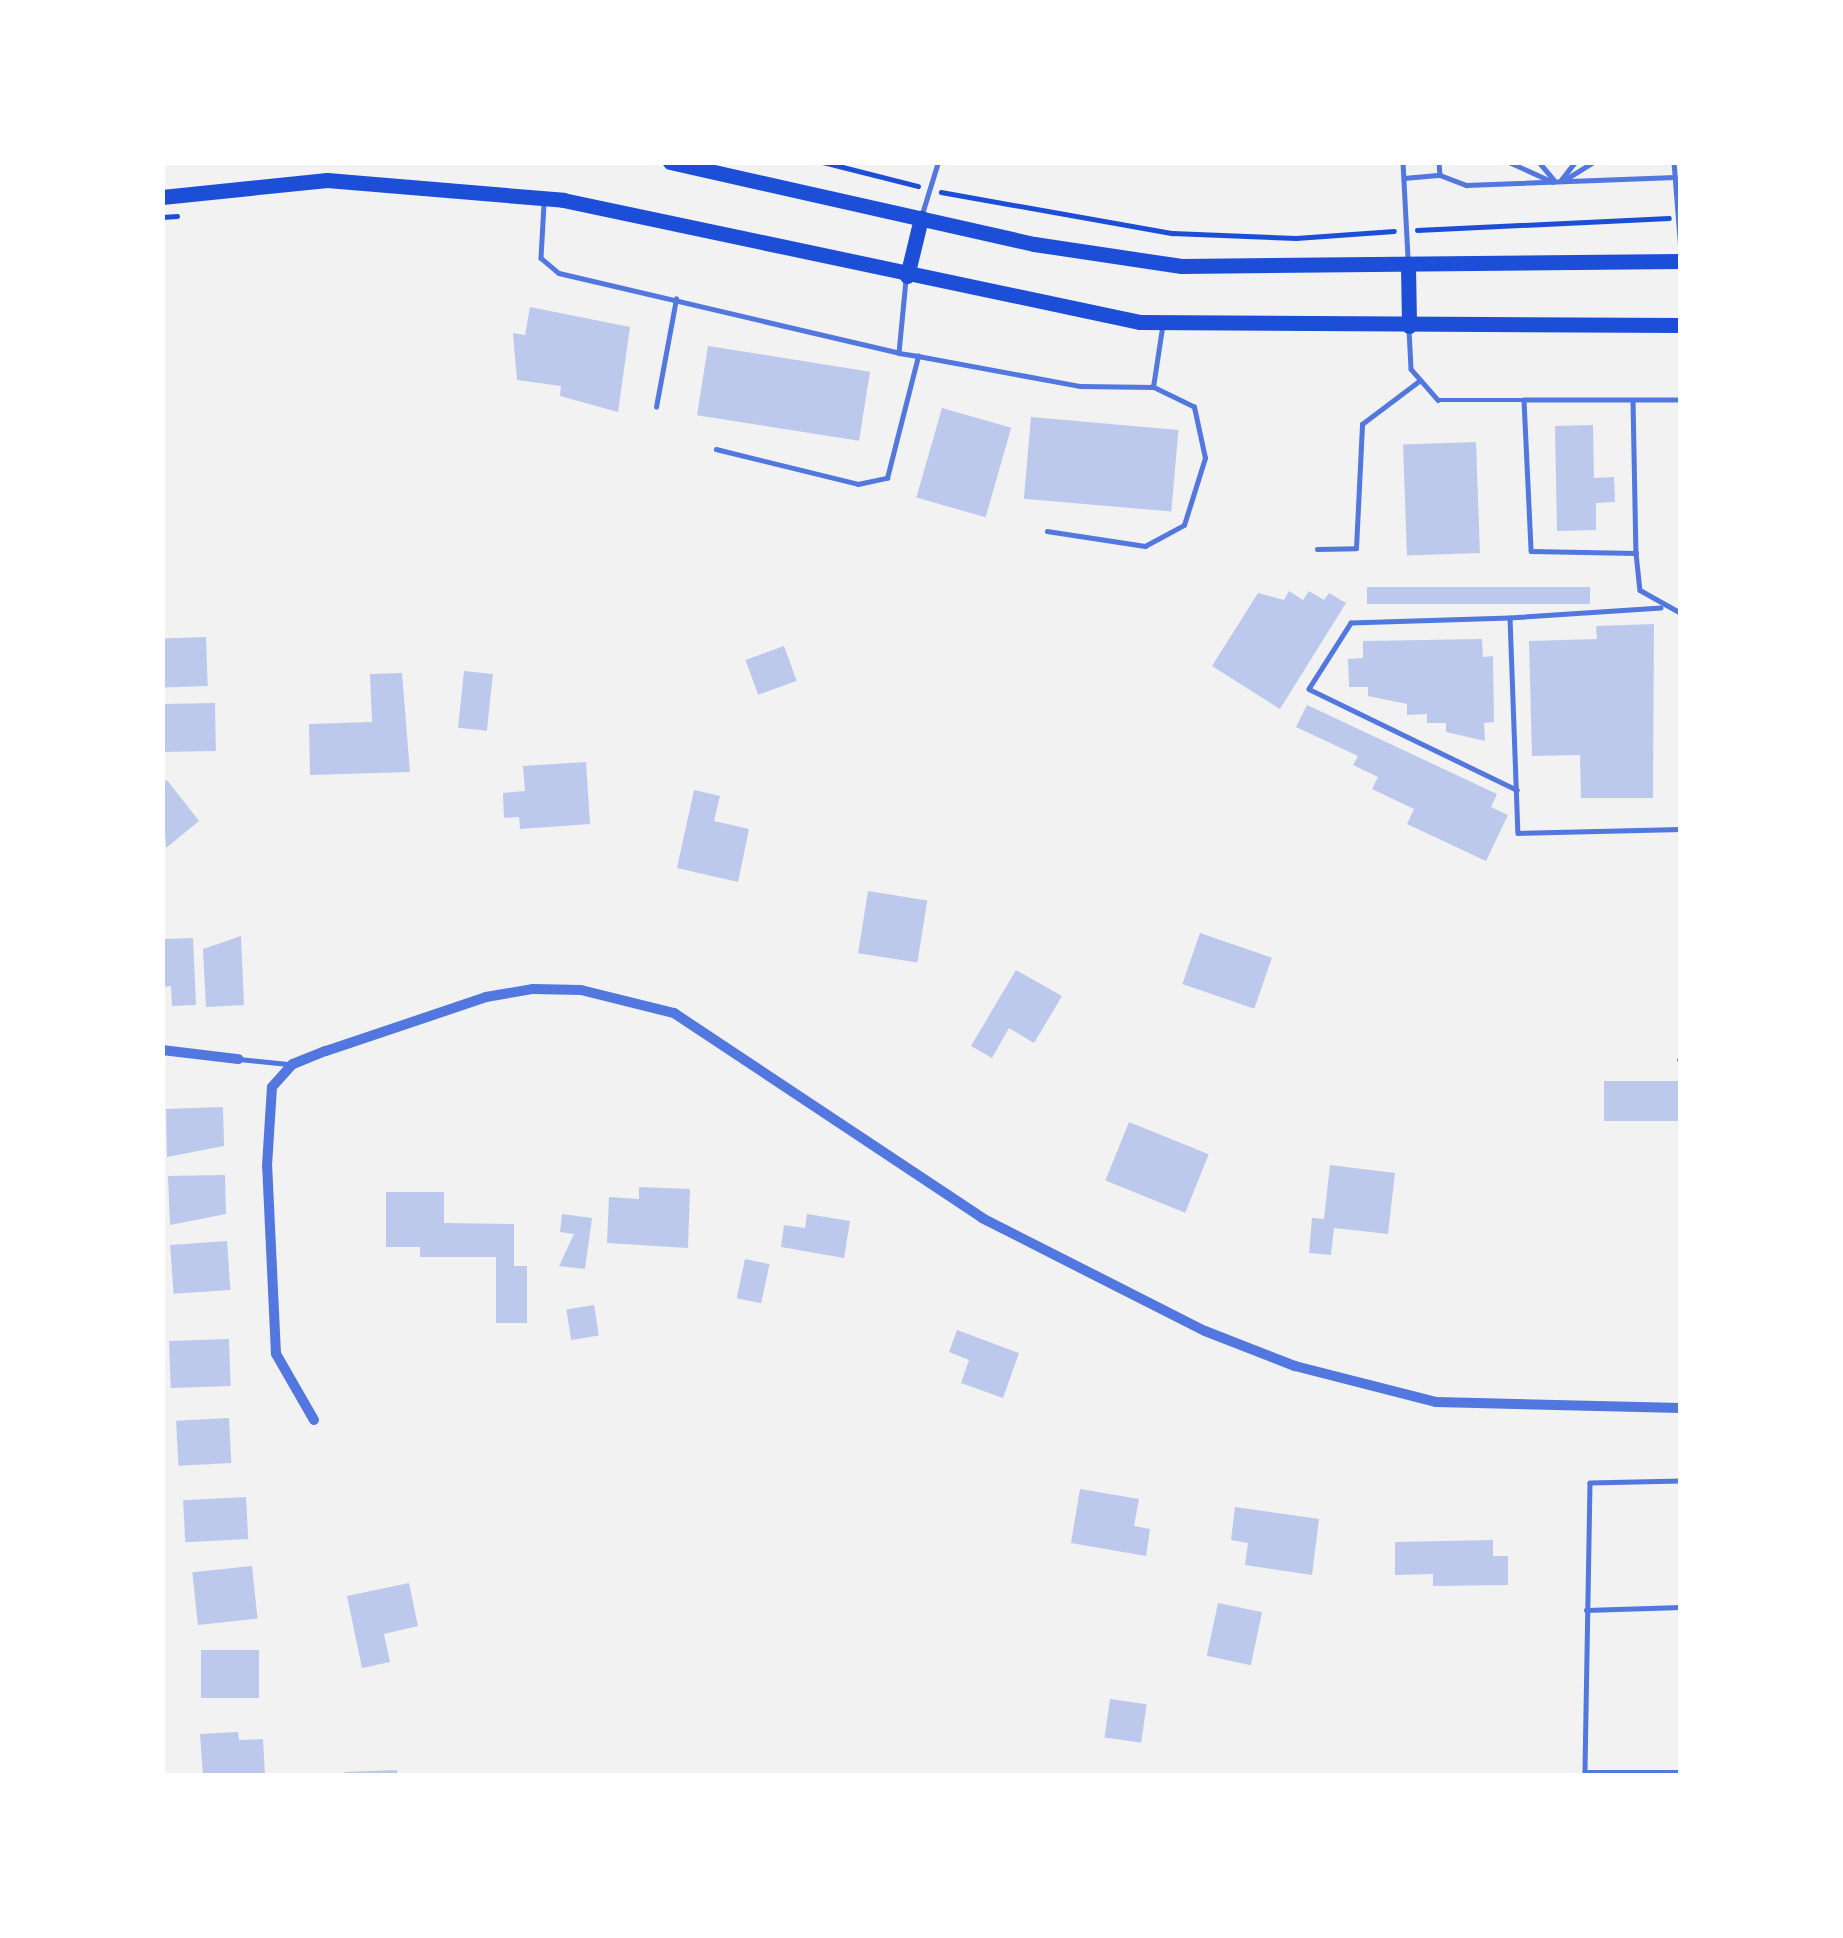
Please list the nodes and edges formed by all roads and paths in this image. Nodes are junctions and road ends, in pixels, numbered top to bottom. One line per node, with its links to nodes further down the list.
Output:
1 (670, 162): 20 (main road)
2 (823, 162): 15 (path)
3 (938, 162): 15 (lane)
4 (1403, 162): 13 (lane)
5 (1439, 162): 11 (lane)
6 (1509, 162): 14 (lane)
7 (1539, 162): 14 (lane)
8 (1576, 162): 14 (lane)
9 (1594, 162): 14 (lane)
10 (1676, 165): 12 (lane)
11 (1440, 175): 13 (lane); 14 (lane)
12 (1675, 177): 14 (lane); 21 (lane)
13 (1404, 178): 22 (lane)
14 (1558, 184)
15 (930, 189): 20 (lane); 22 (path)
16 (162, 197): 17 (main road)
17 (544, 198): 26 (main road); 27 (lane)
18 (177, 216): 19 (path)
19 (162, 217)
20 (921, 218): 25 (main road); 26 (main road)
21 (1680, 218): 22 (path); 23 (lane)
22 (1406, 231): 25 (lane)
23 (1681, 250)
24 (1681, 261): 25 (main road)
25 (1408, 266): 30 (main road)
26 (907, 276): 28 (main road); 31 (lane)
27 (676, 299): 31 (lane); 38 (lane)
28 (1163, 322): 30 (main road); 34 (lane)
29 (1681, 325): 30 (main road)
30 (1409, 326): 33 (lane)
31 (899, 353): 32 (lane)
32 (918, 356): 34 (lane); 39 (lane)
33 (1418, 382): 35 (lane); 43 (lane)
34 (1154, 387): 42 (lane)
35 (1524, 400): 36 (lane); 44 (lane)
36 (1633, 400): 37 (lane); 44 (lane)
37 (1681, 400)
38 (656, 407)
39 (716, 449)
40 (162, 466): 41 (path)
41 (162, 501)
42 (1047, 531)
43 (1317, 549)
44 (1636, 553): 45 (lane)
45 (1660, 608): 46 (lane); 47 (lane)
46 (1681, 613)
47 (1510, 618): 48 (lane); 48 (lane)
48 (1516, 790): 49 (lane)
49 (1681, 829)
50 (162, 1050): 51 (street)
51 (238, 1059): 52 (lane)
52 (293, 1064): 53 (street); 54 (street)
53 (1681, 1408)
54 (314, 1420)
55 (1681, 1481): 57 (lane)
56 (1681, 1607): 57 (lane)
57 (1586, 1610): 58 (lane)
58 (1681, 1772)

